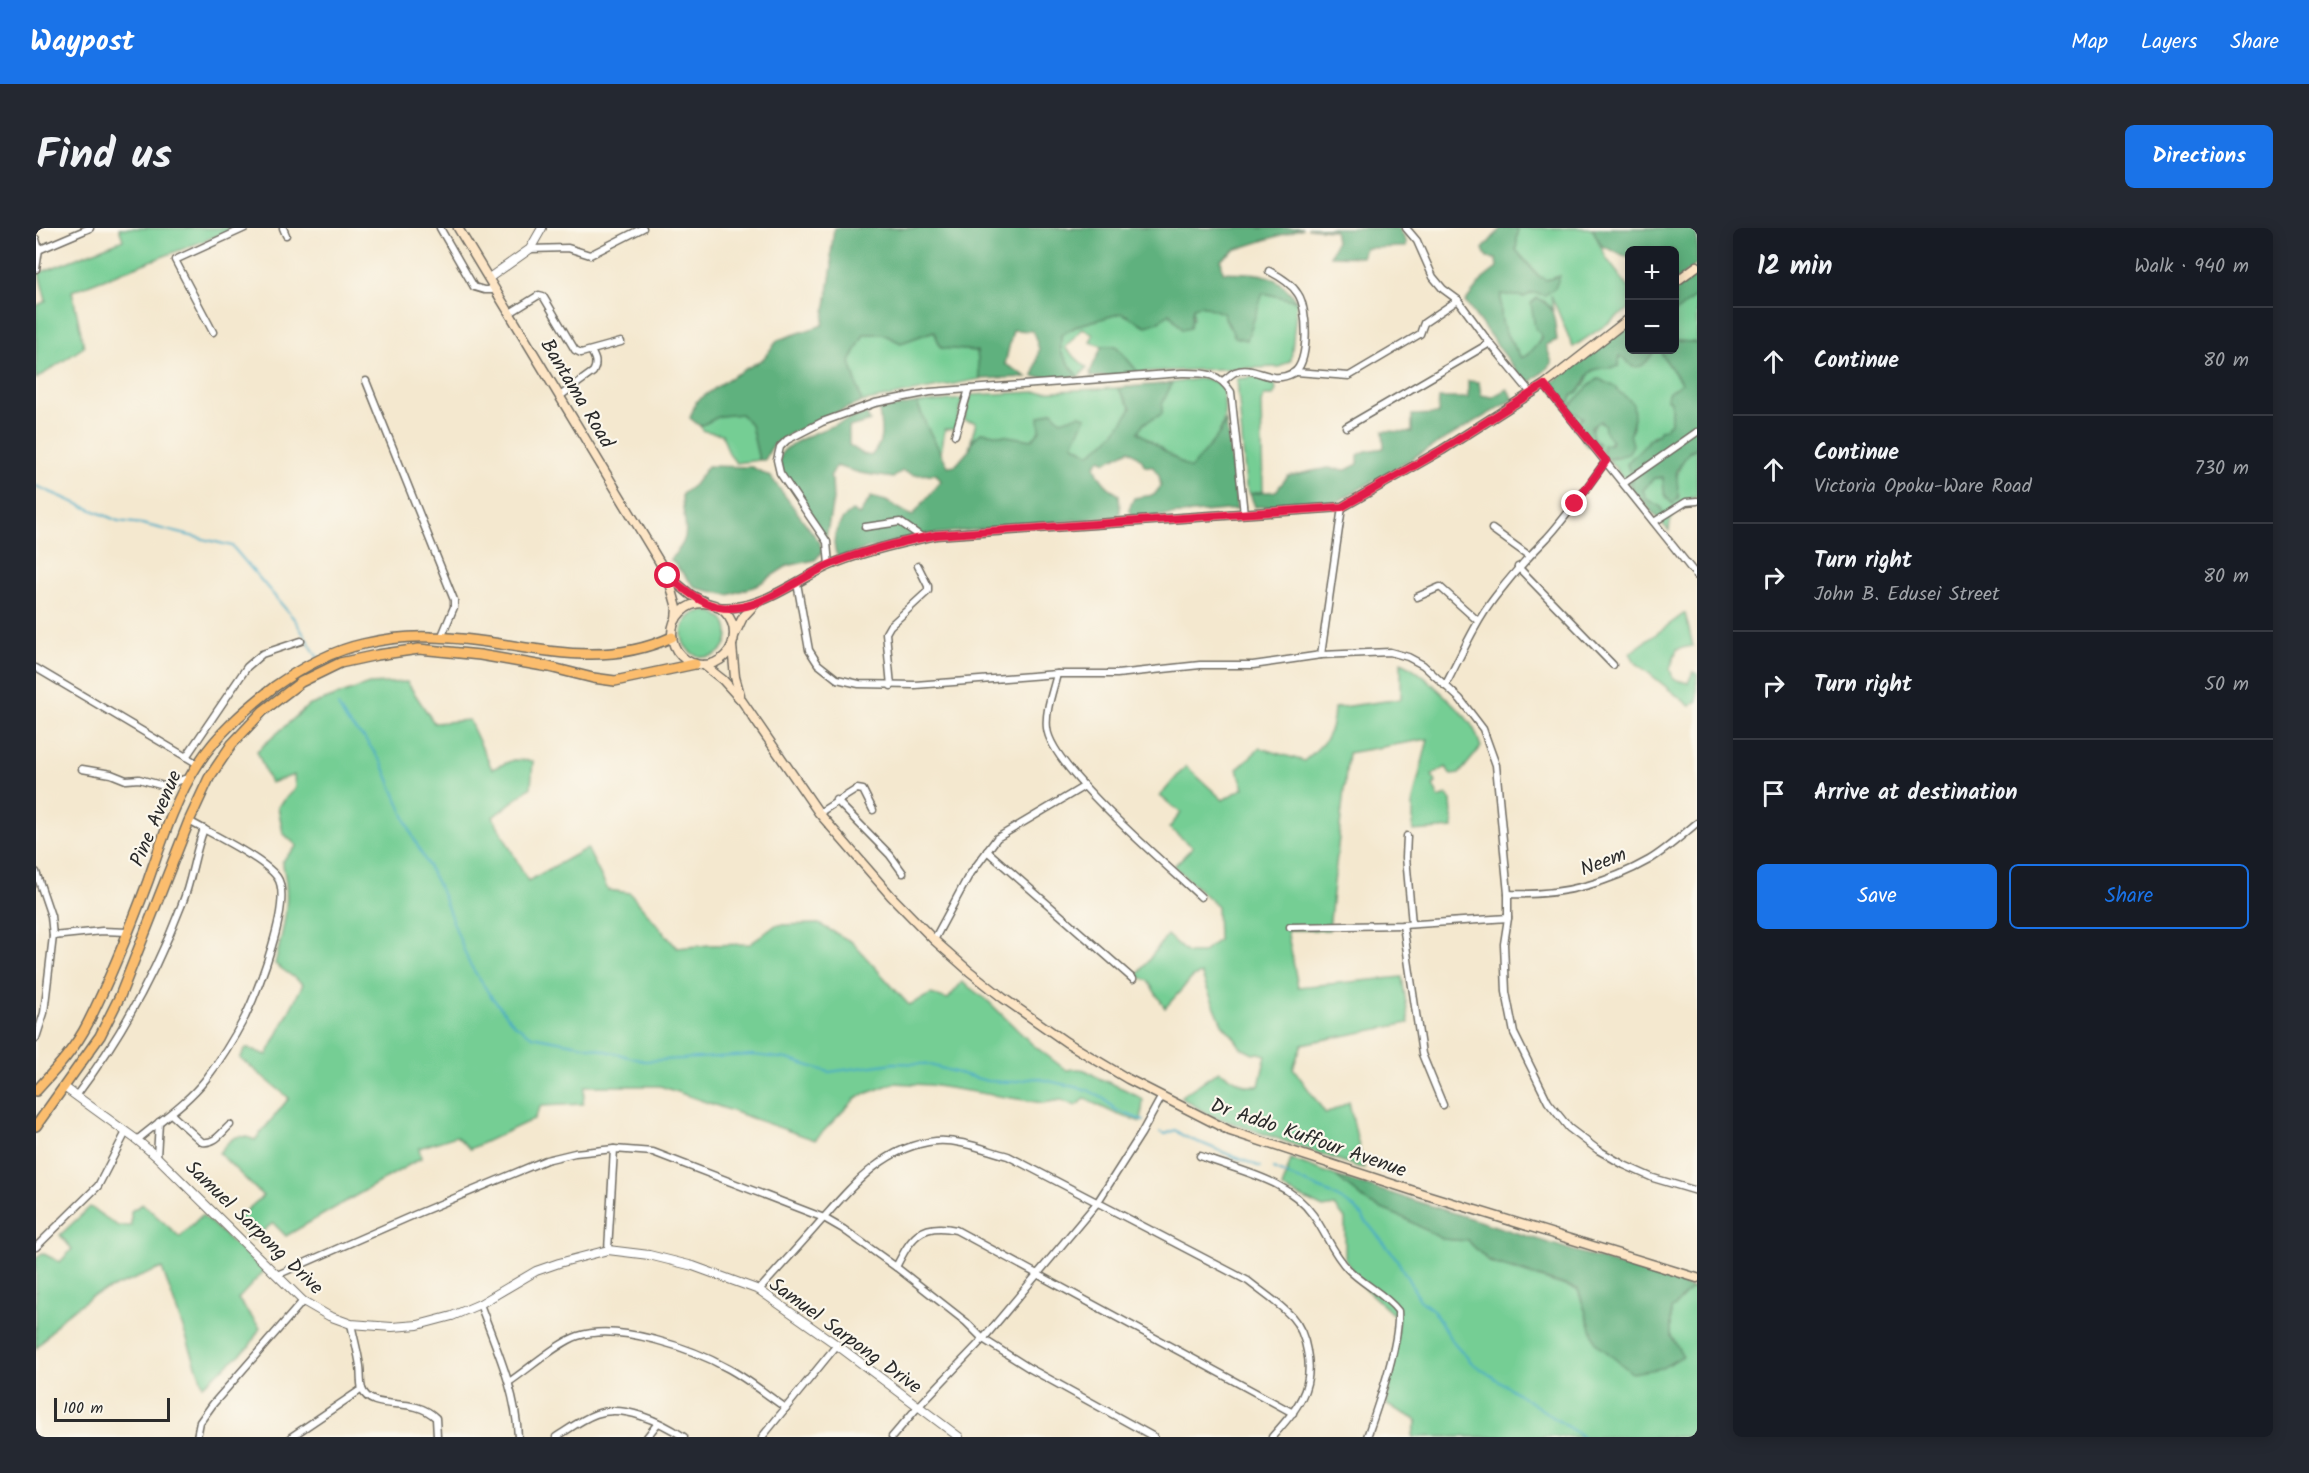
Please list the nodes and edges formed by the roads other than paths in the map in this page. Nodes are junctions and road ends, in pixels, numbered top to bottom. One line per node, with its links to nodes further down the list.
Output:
1 (90, 228): 10 (street)
2 (245, 228): 20 (street)
3 (440, 228): 16 (street)
4 (458, 228): 14 (main road, Bantama Road)
5 (542, 228): 9 (street)
6 (643, 228): 9 (street)
7 (1406, 228): 17 (street)
8 (36, 239): 10 (street)
9 (530, 249): 14 (street)
10 (38, 250): 12 (street)
11 (1697, 266): 15 (main road)
12 (36, 270)
13 (1269, 272): 24 (street)
14 (489, 278): 16 (main road, Bantama Road)
15 (1679, 279)
16 (496, 290): 18 (main road, Bantama Road)
17 (1458, 300): 22 (street); 24 (street)
18 (510, 313): 23 (street); 30 (main road, Bantama Road)
19 (1625, 321): 27 (main road)
20 (213, 332)
21 (621, 342): 23 (street)
22 (1490, 343): 29 (street); 31 (street)
23 (591, 351): 30 (street)
24 (1296, 372): 26 (street)
25 (366, 381): 56 (street)
26 (1223, 381): 28 (street); 38 (street)
27 (1544, 385): 29 (main road); 34 (street)
28 (969, 389): 33 (street); 44 (street)
29 (1530, 393): 37 (main road)
30 (560, 396): 47 (main road, Bantama Road)
31 (1346, 427)
32 (1697, 432): 35 (street)
33 (955, 435)
34 (1606, 461): 35 (street); 43 (street)
35 (1624, 483): 39 (street)
36 (1697, 501): 39 (street)
37 (1342, 507): 38 (main road); 59 (street)
38 (1244, 514): 42 (main road)
39 (1654, 522): 48 (street)
40 (864, 527): 42 (street)
41 (1492, 529): 43 (street)
42 (923, 538): 44 (main road)
43 (1528, 555): 46 (street)
44 (829, 565): 49 (main road)
45 (918, 566): 64 (street)
46 (1518, 567): 54 (street); 61 (street)
47 (668, 576): 52 (main road); 53 (main road)
48 (1697, 576)
49 (797, 583): 51 (main road); 64 (street)
50 (1417, 597): 54 (street)
51 (755, 604): 52 (main road); 57 (main road)
52 (712, 605): 53 (main road); 57 (main road)
53 (676, 619): 55 (main road)
54 (1478, 621): 65 (street)
55 (672, 637): 56 (main road, Pine Avenue); 60 (main road)
56 (441, 638): 68 (main road, Pine Avenue)
57 (733, 640): 60 (main road); 66 (main road)
58 (301, 641): 67 (street)
59 (1321, 656): 63 (street); 65 (street)
60 (699, 665): 66 (main road); 75 (main road)
61 (1613, 665)
62 (36, 668): 67 (street)
63 (1057, 674): 64 (street); 71 (street)
64 (891, 686)
65 (1445, 686): 82 (street)
66 (742, 701): 74 (main road, Dr Addo Kuffour Avenue)
67 (186, 757): 68 (street)
68 (198, 764): 70 (main road, Pine Avenue)
69 (82, 769): 70 (street)
70 (190, 777): 88 (main road, Pine Avenue)
71 (1083, 787): 79 (street); 83 (street)
72 (836, 800): 73 (street); 74 (street); 81 (street)
73 (873, 810)
74 (819, 813): 90 (main road, Dr Addo Kuffour Avenue)
75 (189, 821): 77 (street); 95 (main road)
76 (1697, 824): 82 (street, Neem)
77 (204, 829): 97 (street); 100 (street)
78 (1407, 836): 85 (street)
79 (987, 851): 90 (street); 91 (street)
80 (36, 872): 89 (street)
81 (903, 873)
82 (1508, 894): 84 (street)
83 (1201, 897)
84 (1508, 918): 85 (street); 109 (street)
85 (1412, 924): 86 (street)
86 (1403, 925): 87 (street); 99 (street)
87 (1290, 927)
88 (128, 932): 89 (street); 96 (main road, Pine Avenue)
89 (53, 936): 93 (street)
90 (934, 940): 98 (main road, Dr Addo Kuffour Avenue)
91 (1133, 979)
92 (36, 1010): 93 (street)
93 (44, 1013): 94 (street)
94 (36, 1038)
95 (64, 1087): 97 (street, Samuel Sarpong Drive); 103 (main road)
96 (36, 1091)
97 (76, 1096): 104 (street, Samuel Sarpong Drive)
98 (1162, 1096): 110 (street); 117 (main road, Dr Addo Kuffour Avenue)
99 (1443, 1105)
100 (171, 1114): 101 (street); 102 (street)
101 (159, 1122): 105 (street); 108 (street)
102 (230, 1125)
103 (36, 1126)
104 (126, 1132): 105 (street, Samuel Sarpong Drive); 112 (street)
105 (137, 1140): 108 (street, Samuel Sarpong Drive)
106 (614, 1149): 111 (street); 113 (street); 116 (street)
107 (1200, 1156): 142 (street)
108 (157, 1157): 116 (street, Samuel Sarpong Drive)
109 (1697, 1191)
110 (1097, 1203): 111 (street); 115 (street); 128 (street)
111 (824, 1218): 114 (street); 118 (street)
112 (36, 1247)
113 (608, 1250): 118 (street, Samuel Sarpong Drive); 120 (street, Samuel Sarpong Drive)
114 (896, 1267): 115 (street); 122 (street)
115 (1037, 1273): 122 (street); 128 (street)
116 (277, 1275): 119 (street, Samuel Sarpong Drive)
117 (1697, 1278)
118 (759, 1290): 123 (street, Samuel Sarpong Drive)
119 (303, 1301): 121 (street, Samuel Sarpong Drive); 130 (street)
120 (480, 1304): 121 (street, Samuel Sarpong Drive); 124 (street)
121 (351, 1324): 125 (street)
122 (983, 1339): 127 (street); 140 (street)
123 (837, 1346): 126 (street); 127 (street, Samuel Sarpong Drive)
124 (509, 1382): 126 (street); 133 (street)
125 (362, 1389): 131 (street); 132 (street)
126 (786, 1408): 137 (street)
127 (917, 1408): 138 (street); 139 (street, Samuel Sarpong Drive)
128 (1293, 1413): 141 (street)
129 (658, 1423): 134 (street); 135 (street); 136 (street)
130 (197, 1437)
131 (291, 1437)
132 (437, 1437)
133 (518, 1437)
134 (556, 1437)
135 (647, 1437)
136 (684, 1437)
137 (762, 1437)
138 (892, 1437)
139 (959, 1437)
140 (1154, 1437)
141 (1272, 1437)
142 (1367, 1437)

